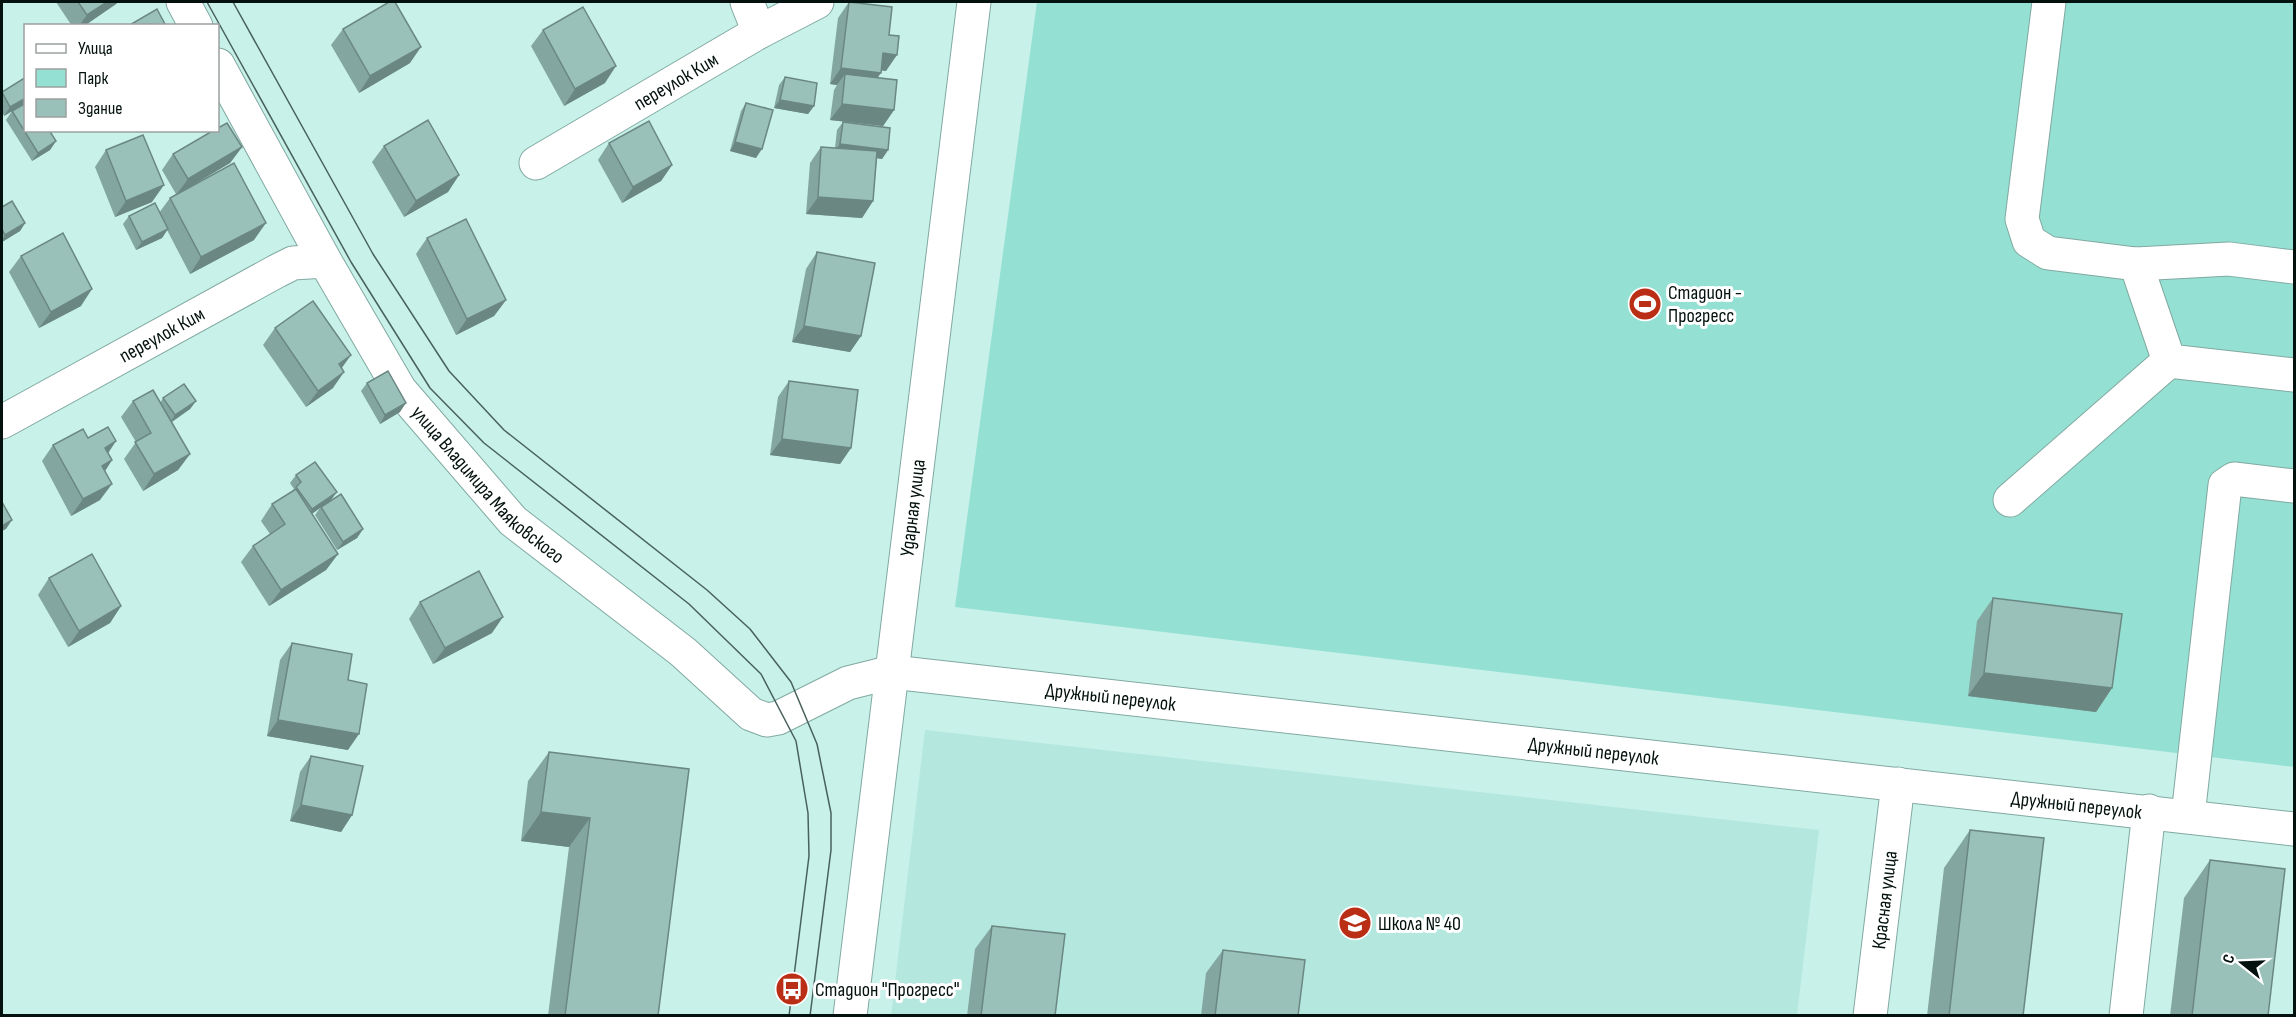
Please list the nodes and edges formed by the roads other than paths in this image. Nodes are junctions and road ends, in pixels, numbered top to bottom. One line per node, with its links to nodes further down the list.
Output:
1 (183, 2): 6 (street)
2 (747, 2): 7 (street)
3 (816, 2): 7 (street, переулок Ким)
4 (974, 2): 18 (street, Ударная улица)
5 (2049, 2): 11 (street)
6 (195, 24)
7 (759, 32): 9 (street, переулок Ким)
8 (219, 67): 10 (street, улица Владимира Маяковского)
9 (536, 163)
10 (325, 261): 15 (street, переулок Ким); 18 (street, улица Владимира Маяковского)
11 (2136, 264): 12 (street); 13 (street)
12 (2295, 267)
13 (2169, 361): 14 (street); 17 (street)
14 (2295, 375)
15 (2, 422)
16 (2295, 486): 21 (street)
17 (2010, 500)
18 (892, 672): 19 (street, Дружный переулок); 23 (street, Ударная улица)
19 (1898, 784): 20 (street, Дружный переулок); 24 (street, Красная улица)
20 (2149, 812): 21 (street, Дружный переулок); 25 (street)
21 (2188, 816): 22 (street, Дружный переулок)
22 (2295, 829)
23 (850, 1016)
24 (1870, 1016)
25 (2126, 1016)

